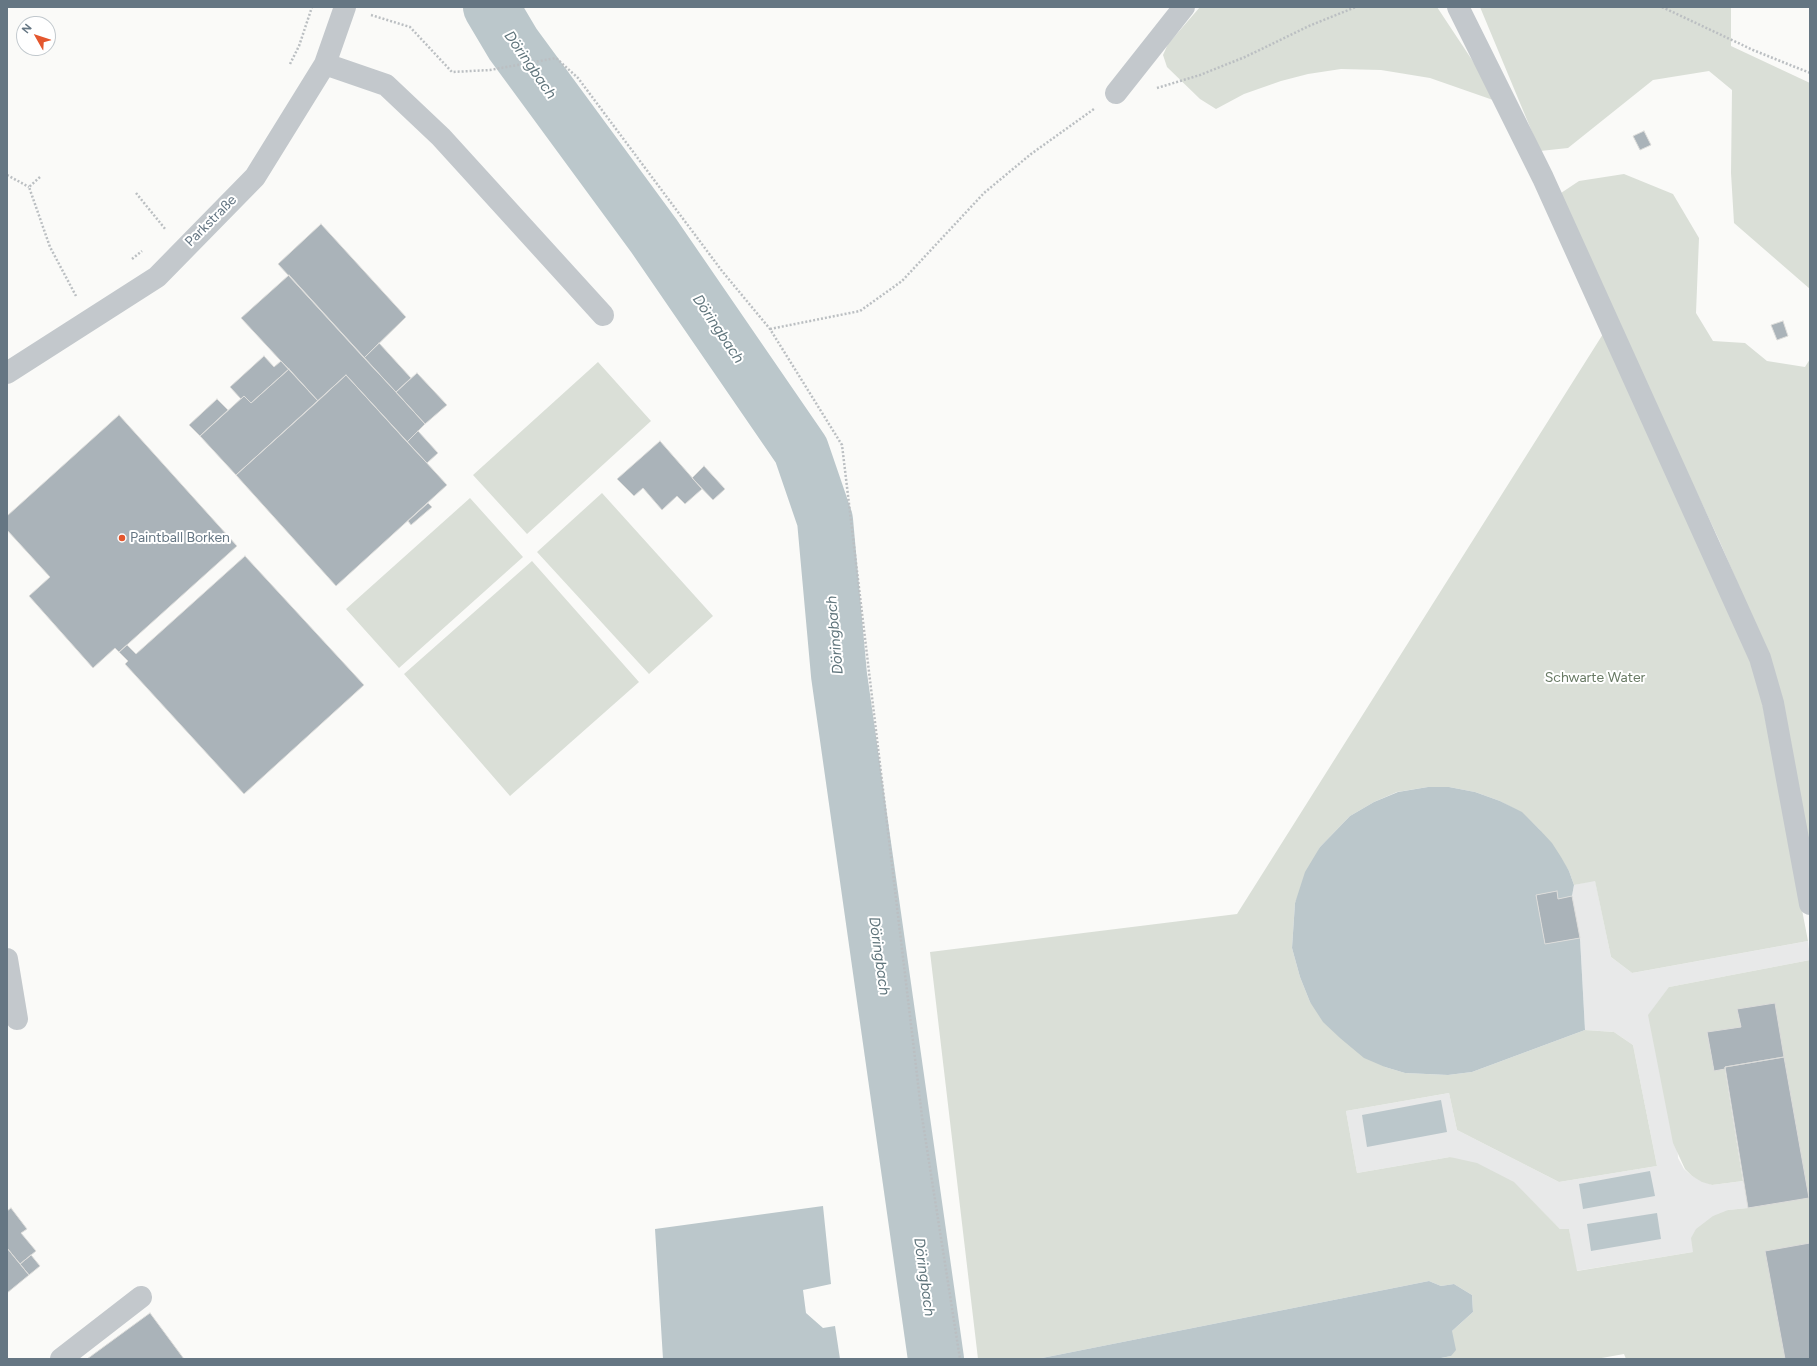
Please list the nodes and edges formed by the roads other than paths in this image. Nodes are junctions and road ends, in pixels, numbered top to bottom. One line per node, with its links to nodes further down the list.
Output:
1 (345, 7): 4 (street, Parkstraße)
2 (1184, 7): 5 (street)
3 (1458, 7): 8 (street)
4 (325, 64): 6 (street); 7 (street, Parkstraße)
5 (1116, 93)
6 (603, 315)
7 (7, 373)
8 (1810, 904)
9 (7, 958): 10 (street)
10 (17, 1019)
11 (141, 1297): 12 (street)
12 (61, 1359)

